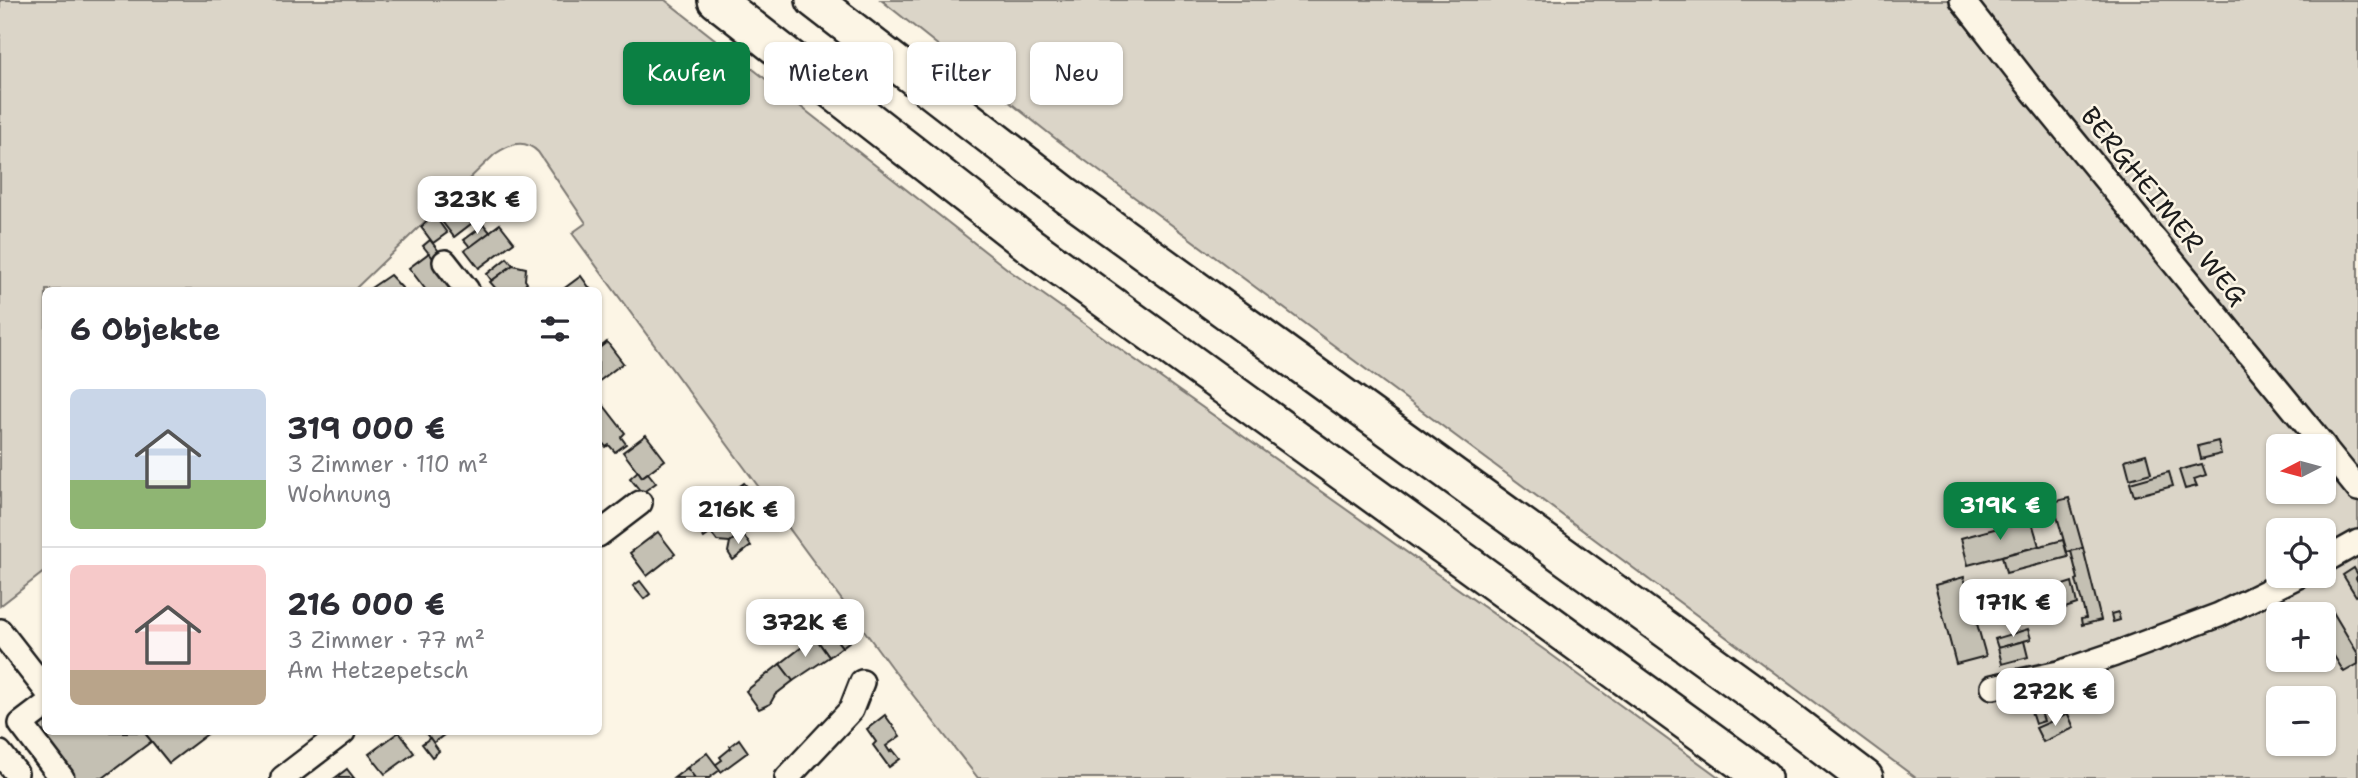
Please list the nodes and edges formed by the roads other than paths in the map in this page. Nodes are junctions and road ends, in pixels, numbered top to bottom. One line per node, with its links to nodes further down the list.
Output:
1 (716, 0): 25 (highway)
2 (814, 0): 26 (highway)
3 (1962, 0): 6 (street, BERGHEIMER WEG)
4 (445, 262): 5 (street)
5 (465, 287)
6 (2314, 434)
7 (2336, 461): 8 (street, BERGHEIMER WEG)
8 (2358, 489)
9 (640, 503): 10 (street)
10 (602, 532)
11 (2358, 541): 12 (street)
12 (2336, 554)
13 (2274, 588): 17 (street)
14 (0, 631): 16 (street)
15 (862, 682): 24 (street)
16 (42, 685)
17 (1993, 687)
18 (42, 708): 22 (street)
19 (321, 740): 23 (street)
20 (0, 753): 21 (street)
21 (16, 773)
22 (62, 778)
23 (282, 778)
24 (787, 778)
25 (1763, 778)
26 (1865, 778)

